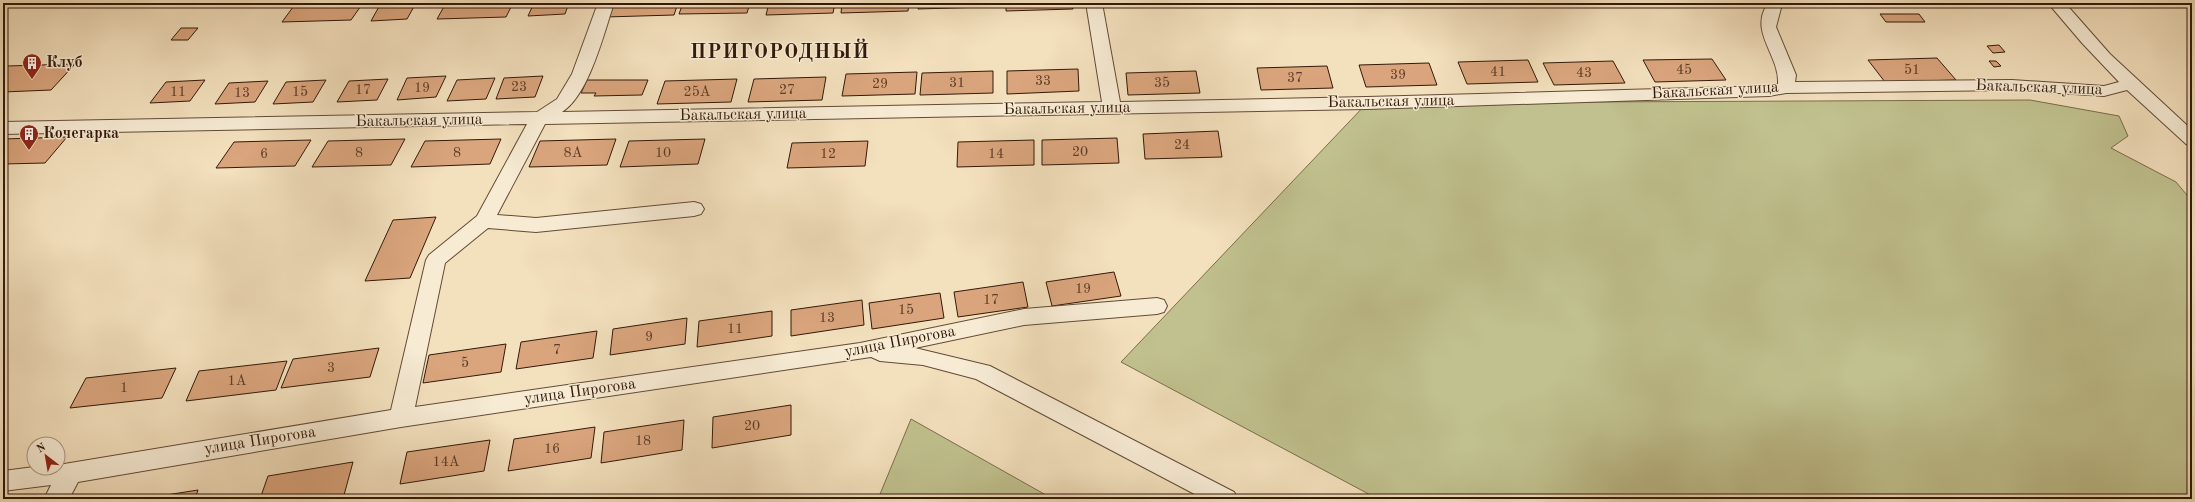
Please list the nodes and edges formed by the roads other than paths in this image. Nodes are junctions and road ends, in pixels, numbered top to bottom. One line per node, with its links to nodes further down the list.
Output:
1 (606, 3): 8 (street)
2 (1094, 3): 7 (street)
3 (2056, 3): 5 (street)
4 (1773, 8): 6 (street)
5 (2130, 84): 6 (street, Бакальская улица); 10 (street)
6 (1786, 88): 7 (street, Бакальская улица)
7 (1112, 108): 8 (street, Бакальская улица)
8 (539, 119): 9 (street, Бакальская улица); 12 (street)
9 (3, 128)
10 (2192, 140)
11 (694, 209): 12 (street)
12 (484, 221): 15 (street)
13 (1157, 306): 14 (street, улица Пирогова)
14 (860, 351): 15 (street, улица Пирогова); 19 (street)
15 (401, 418): 16 (street, улица Пирогова)
16 (71, 473): 17 (street, улица Пирогова); 18 (street)
17 (3, 481)
18 (56, 499)
19 (1226, 499)

